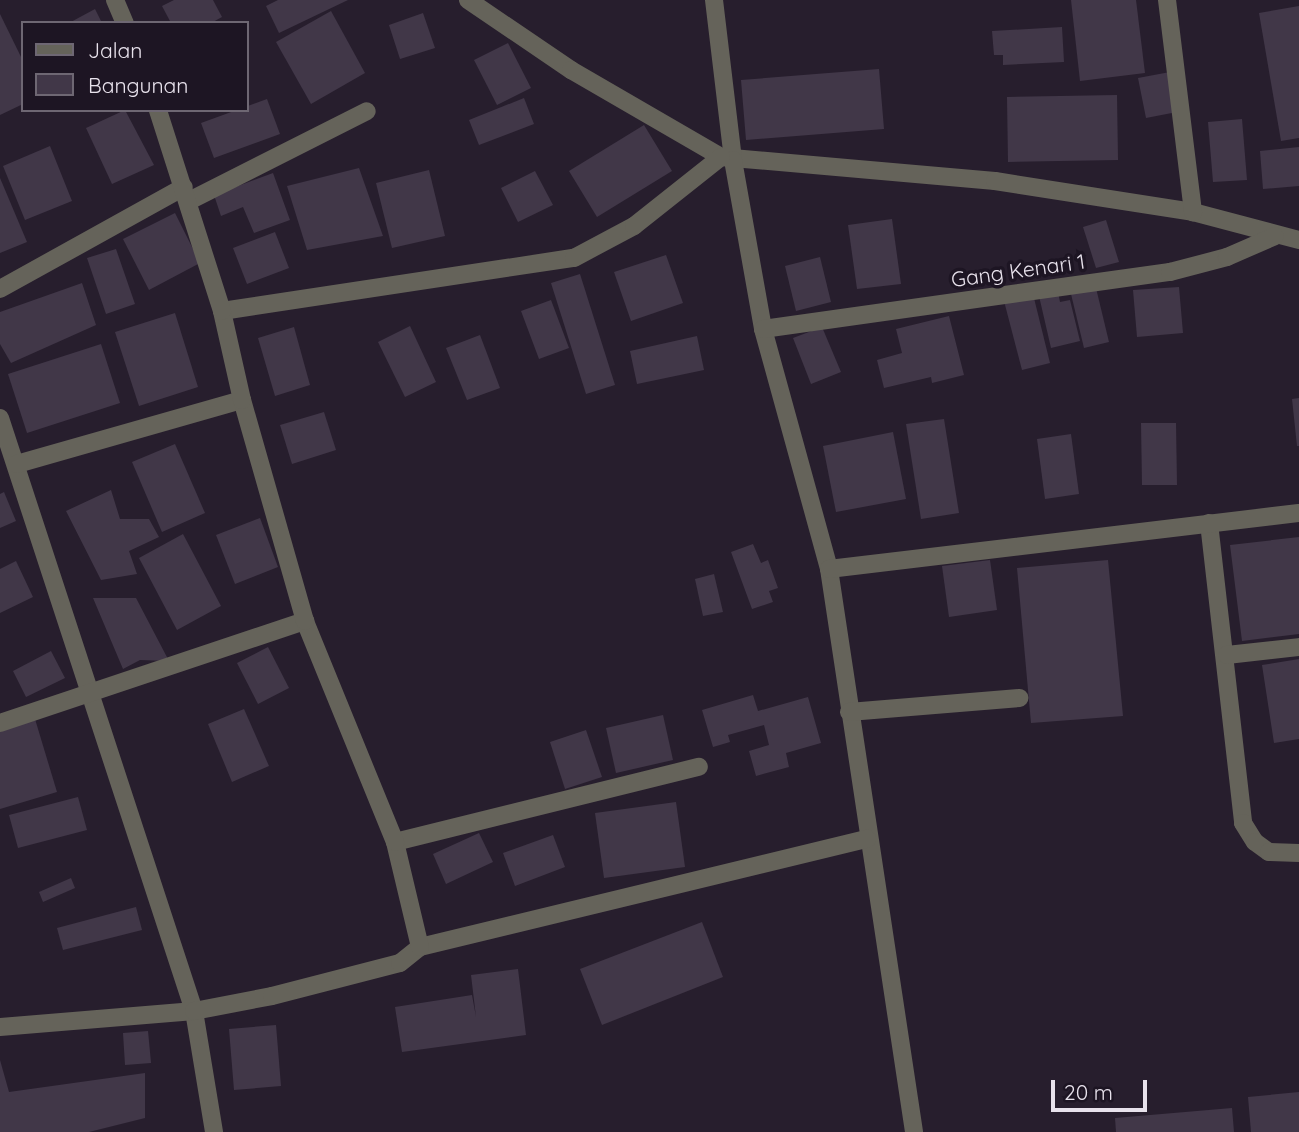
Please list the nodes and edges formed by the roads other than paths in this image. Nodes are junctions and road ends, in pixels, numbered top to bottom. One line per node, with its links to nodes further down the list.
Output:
1 (115, 0): 5 (street)
2 (468, 0): 8 (street)
3 (714, 0): 8 (street)
4 (1167, 0): 10 (street)
5 (124, 21)
6 (367, 111): 9 (street)
7 (159, 112): 9 (street)
8 (727, 159): 10 (street); 14 (street); 15 (street)
9 (186, 194): 13 (street); 14 (street)
10 (1193, 212): 11 (street)
11 (1275, 236): 12 (street); 15 (street, Gang Kenari 1)
12 (1299, 240)
13 (0, 289)
14 (222, 311): 16 (street)
15 (763, 329): 21 (street)
16 (242, 400): 18 (street); 22 (street)
17 (0, 418): 18 (street)
18 (18, 464): 25 (street)
19 (1299, 513): 20 (street)
20 (1209, 523): 21 (street); 24 (street)
21 (829, 569): 27 (street)
22 (304, 621): 25 (street); 31 (street)
23 (1299, 647): 24 (street)
24 (1227, 655): 32 (street)
25 (93, 692): 28 (street); 34 (street)
26 (1019, 698): 27 (street)
27 (849, 712): 30 (street)
28 (0, 723)
29 (699, 767): 31 (street)
30 (867, 839): 33 (street); 37 (street)
31 (395, 842): 33 (street)
32 (1299, 853)
33 (420, 947): 34 (street)
34 (194, 1011): 35 (street); 36 (street)
35 (0, 1027)
36 (214, 1132)
37 (914, 1132)

